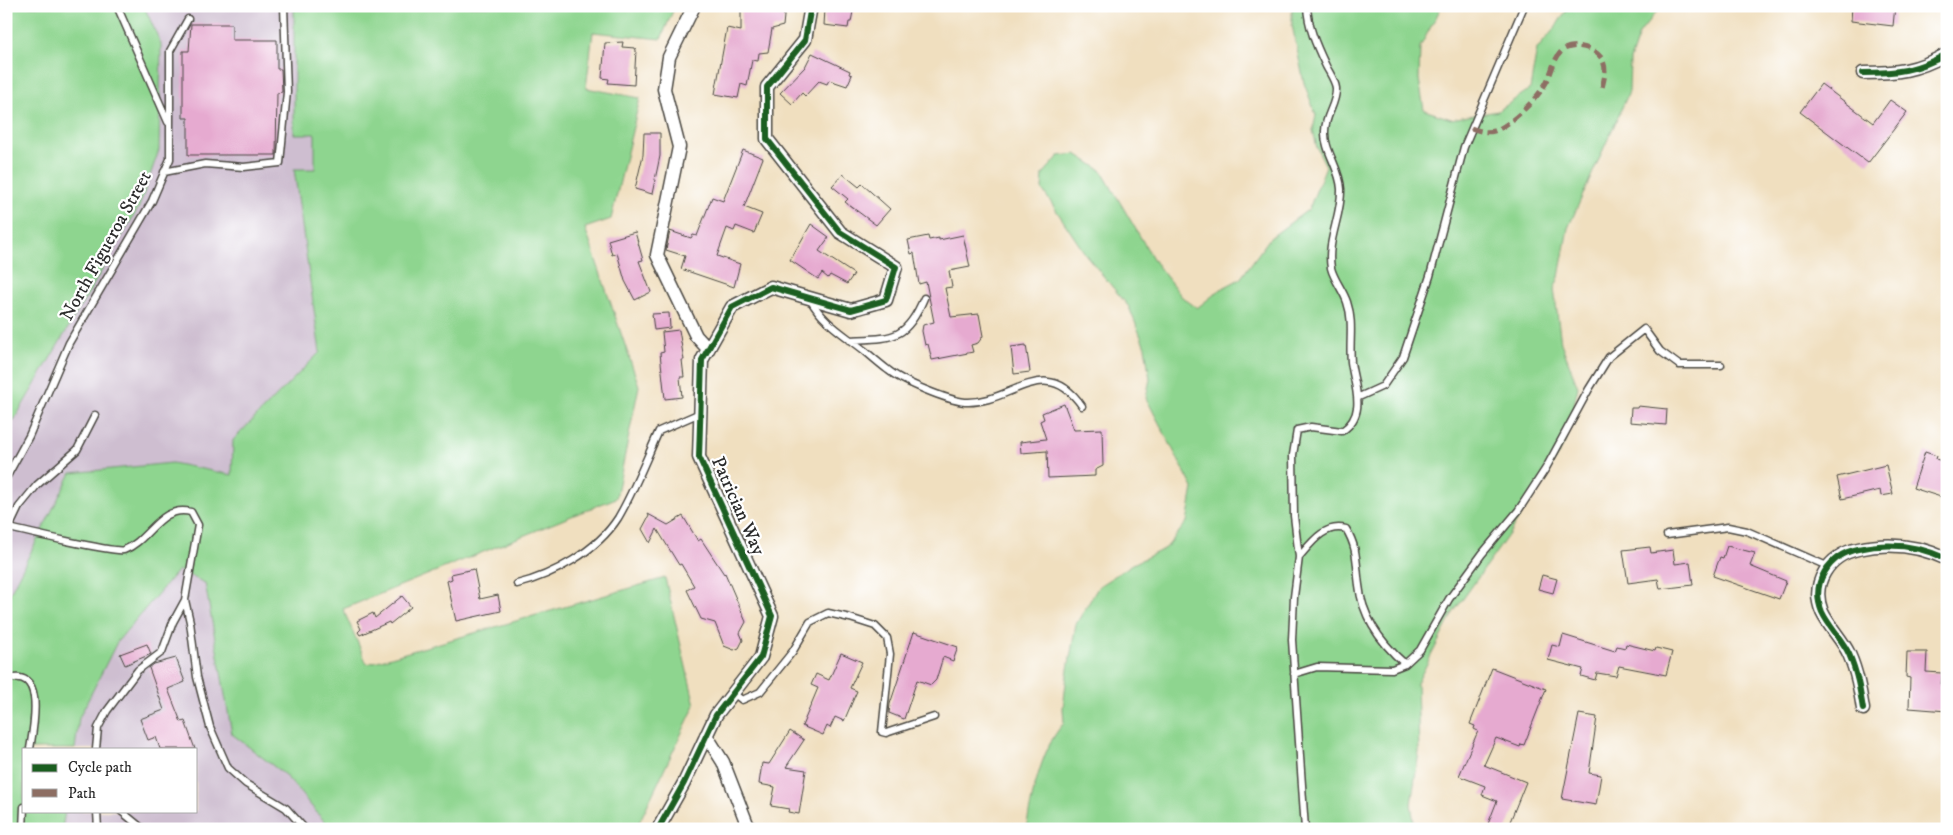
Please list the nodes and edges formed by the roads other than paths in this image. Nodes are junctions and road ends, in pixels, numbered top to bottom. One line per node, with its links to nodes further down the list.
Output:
1 (117, 6): 10 (lane)
2 (284, 6): 11 (lane)
3 (694, 6): 15 (street)
4 (811, 6): 12 (street, Patrician Way)
5 (1306, 6): 17 (lane)
6 (1524, 6): 17 (lane)
7 (188, 20): 10 (lane, North Figueroa Street)
8 (1947, 54): 9 (street)
9 (1863, 73)
10 (170, 126): 11 (lane, North Figueroa Street)
11 (164, 172): 21 (lane, North Figueroa Street)
12 (809, 298): 14 (lane); 15 (street, Patrician Way)
13 (924, 298): 14 (lane)
14 (850, 340): 18 (lane)
15 (708, 349): 19 (street, Patrician Way)
16 (1722, 365): 29 (lane)
17 (1359, 397): 24 (lane)
18 (1082, 406)
19 (700, 413): 27 (lane); 32 (street, Patrician Way)
20 (95, 415): 22 (lane)
21 (6, 478)
22 (8, 527): 28 (lane)
23 (1667, 535): 26 (lane)
24 (1299, 557): 29 (lane); 30 (lane)
25 (1947, 558): 26 (street)
26 (1827, 566): 33 (street)
27 (516, 584)
28 (185, 600): 37 (lane); 44 (lane)
29 (1405, 664): 30 (lane)
30 (1294, 674): 47 (lane)
31 (6, 680): 36 (lane)
32 (733, 693): 34 (lane); 35 (street, Patrician Way)
33 (1863, 709)
34 (934, 717)
35 (706, 735): 45 (street, Patrician Way); 46 (street)
36 (30, 748)
37 (96, 748)
38 (24, 812): 41 (lane)
39 (97, 812): 42 (lane)
40 (122, 812): 43 (lane)
41 (23, 829)
42 (98, 829)
43 (143, 829)
44 (305, 829)
45 (658, 829)
46 (749, 829)
47 (1305, 829)

